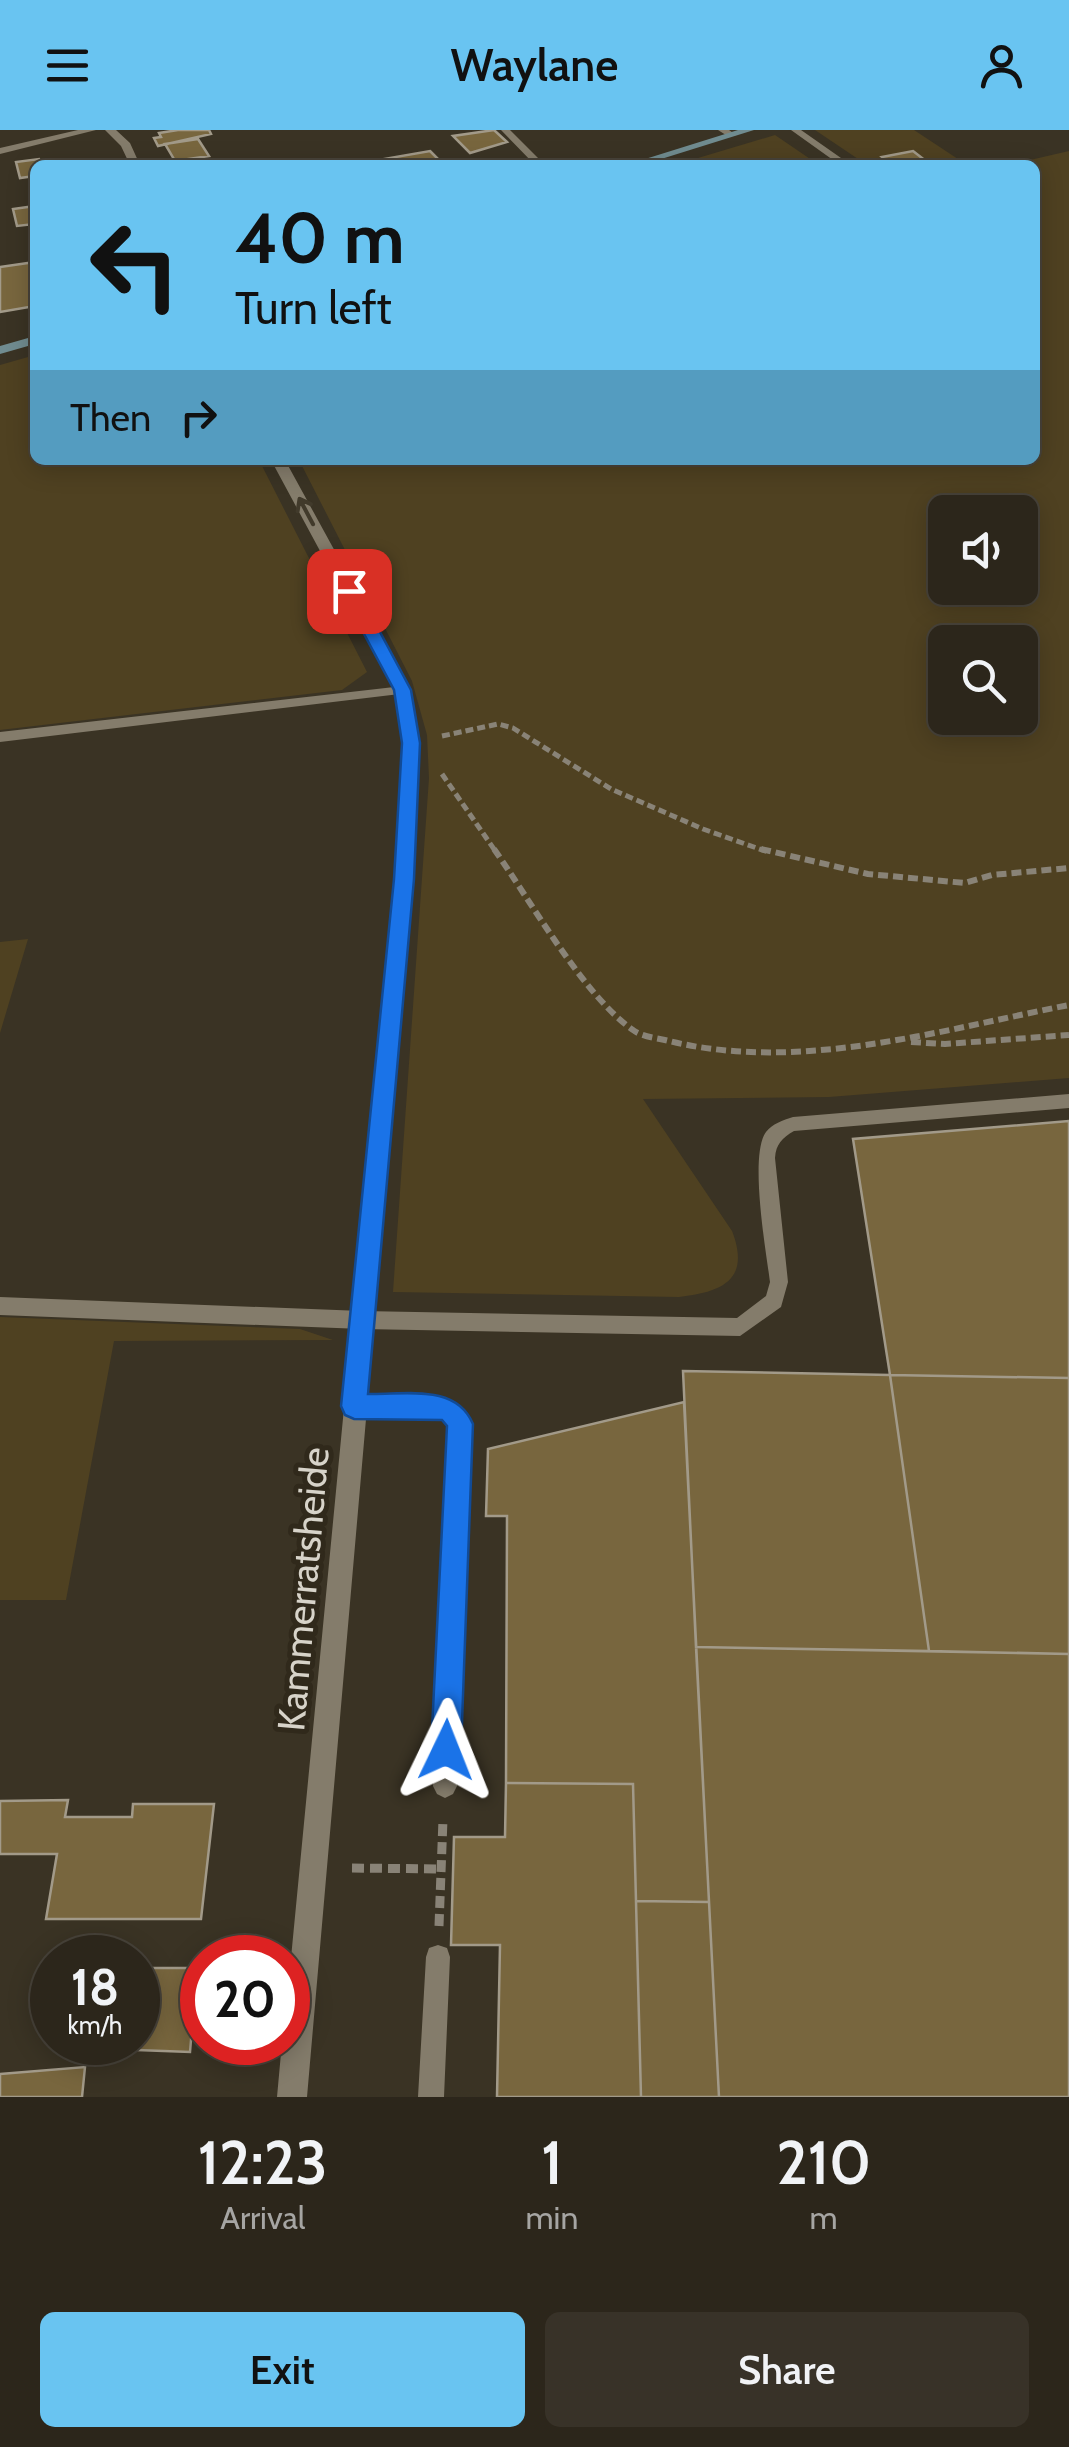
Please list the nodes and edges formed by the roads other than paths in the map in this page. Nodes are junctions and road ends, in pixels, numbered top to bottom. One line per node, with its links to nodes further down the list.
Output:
1 (92, 130): 7 (street)
2 (110, 130): 8 (street)
3 (504, 130): 9 (lane)
4 (750, 130): 6 (main road)
5 (795, 130): 11 (lane)
6 (727, 133): 10 (main road)
7 (0, 151)
8 (133, 160)
9 (535, 160)
10 (646, 160)
11 (839, 160)
12 (30, 341): 13 (main road)
13 (0, 350)
14 (281, 465): 15 (street, Kammerratsheide, one-way to 14)
15 (402, 690): 16 (lane); 19 (street, Kammerratsheide)
16 (0, 737)
17 (1069, 1101): 19 (lane)
18 (0, 1306): 19 (lane)
19 (362, 1320): 20 (street, Kammerratsheide)
20 (354, 1406): 21 (lane); 23 (street, Kammerratsheide)
21 (445, 1786)
22 (438, 1957): 24 (lane)
23 (292, 2097)
24 (432, 2097)

